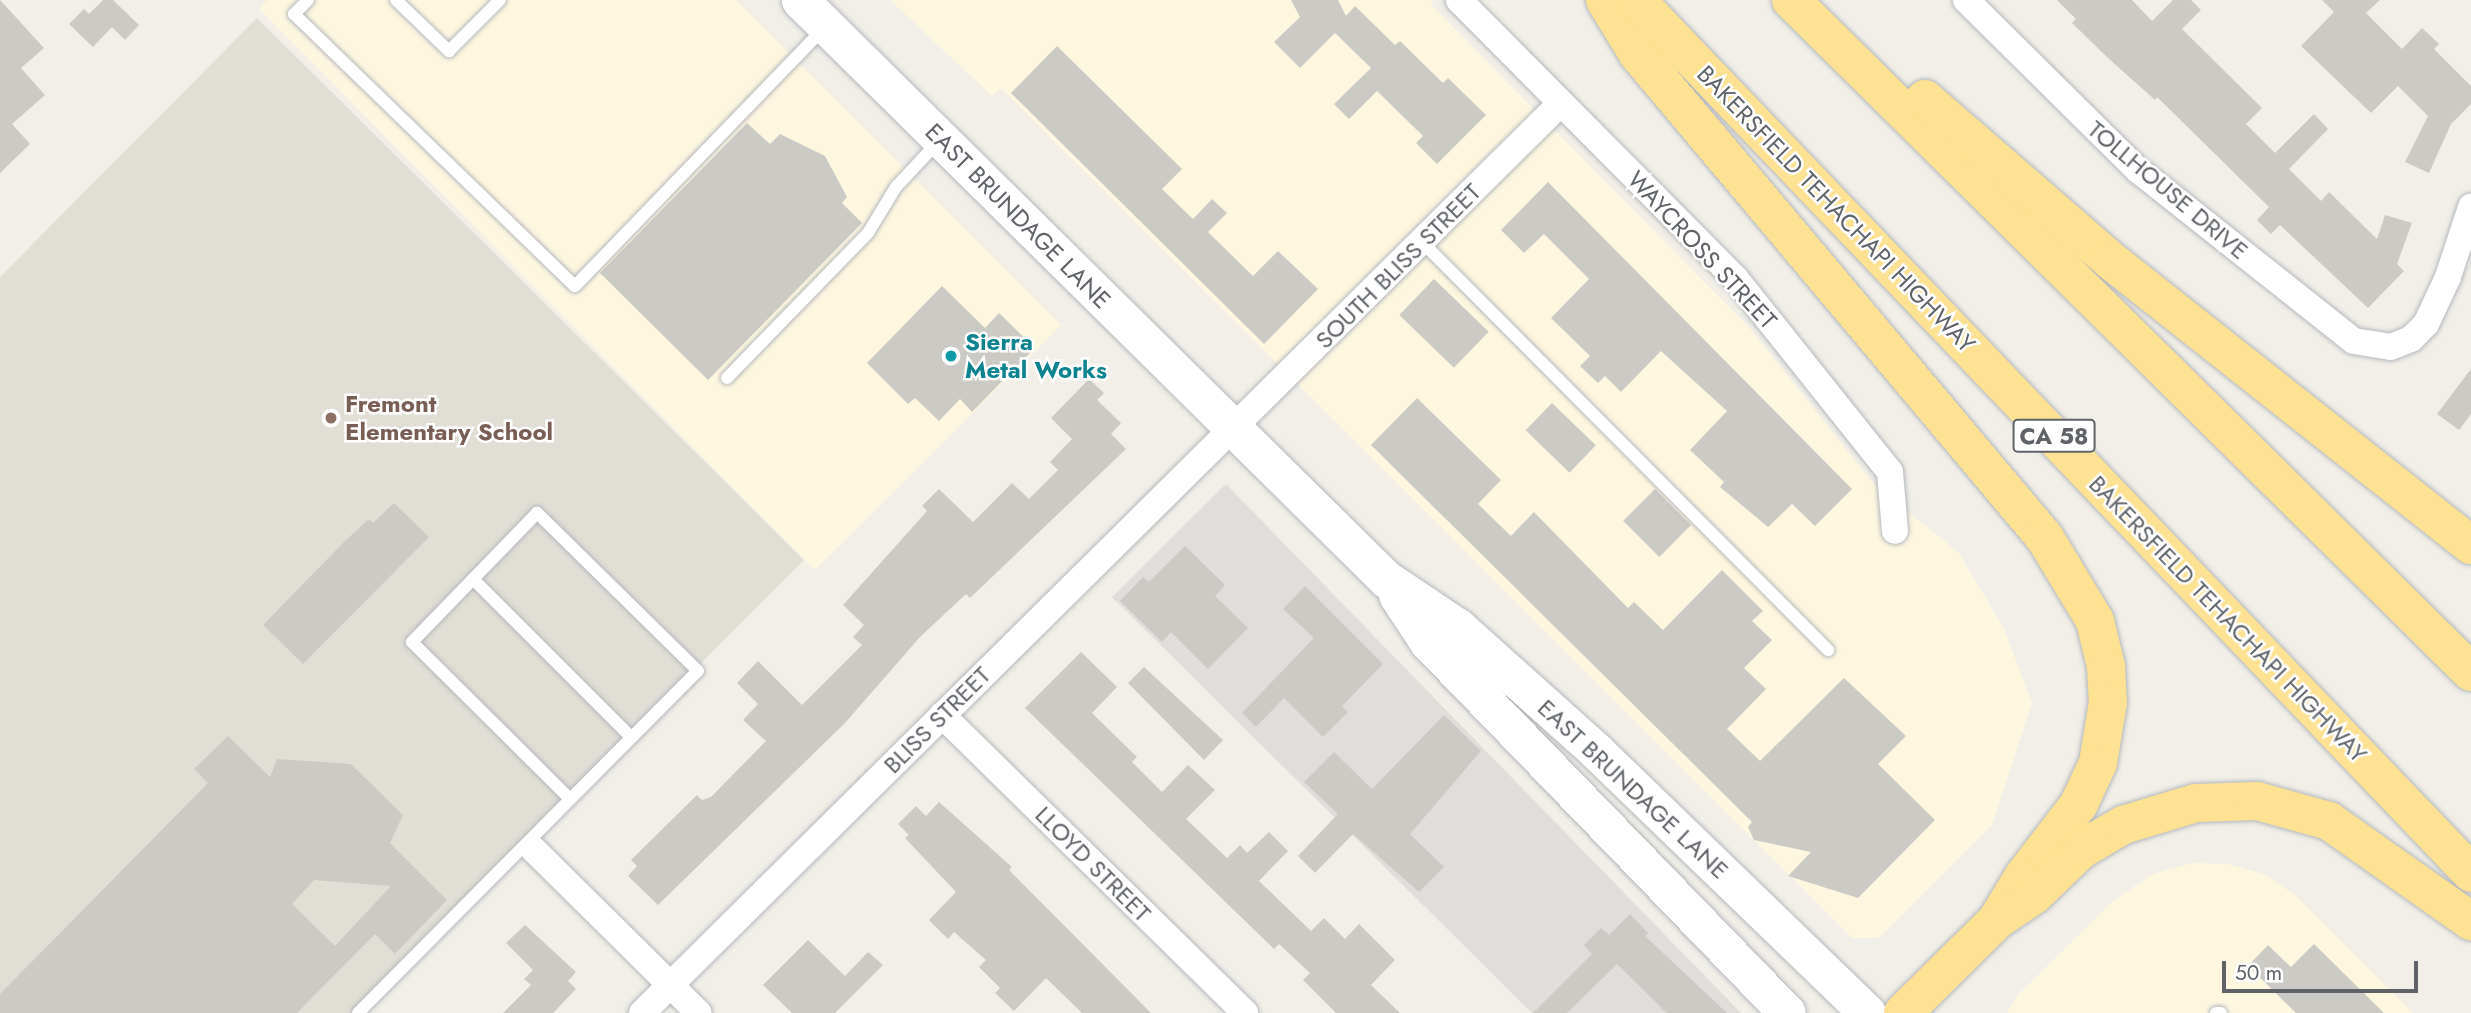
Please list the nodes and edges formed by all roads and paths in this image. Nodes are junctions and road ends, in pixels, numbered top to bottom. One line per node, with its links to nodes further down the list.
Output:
1 (308, 0): 11 (lane)
2 (397, 0): 3 (lane)
3 (500, 0)
4 (800, 0): 11 (main road, EAST BRUNDAGE LANE)
5 (1458, 0): 12 (street, WAYCROSS STREET)
6 (1605, 0): 29 (highway)
7 (1636, 0): 28 (highway, BAKERSFIELD TEHACHAPI HIGHWAY / CA 58)
8 (1791, 0): 23 (highway)
9 (1810, 0): 19 (highway)
10 (1966, 0): 14 (street, TOLLHOUSE DRIVE)
11 (826, 26): 13 (main road, EAST BRUNDAGE LANE)
12 (1561, 103): 15 (street, SOUTH BLISS STREET); 18 (street, WAYCROSS STREET)
13 (940, 139): 16 (lane); 17 (main road, EAST BRUNDAGE LANE)
14 (2471, 207)
15 (1422, 242): 17 (street, SOUTH BLISS STREET); 22 (lane)
16 (727, 378)
17 (1234, 429): 21 (main road, EAST BRUNDAGE LANE); 24 (street, BLISS STREET)
18 (1895, 531)
19 (2471, 545)
20 (473, 579): 25 (lane); 25 (lane); 26 (lane)
21 (1386, 579): 36 (main road, EAST BRUNDAGE LANE); 37 (main road, EAST BRUNDAGE LANE)
22 (1828, 649)
23 (2471, 671)
24 (942, 715): 31 (street, BLISS STREET); 35 (street, LLOYD STREET)
25 (631, 737): 26 (lane)
26 (569, 798): 32 (lane)
27 (533, 849): 31 (street)
28 (2471, 873)
29 (1997, 920): 30 (highway); 38 (highway)
30 (2471, 921)
31 (671, 985): 33 (street, BLISS STREET); 34 (street)
32 (358, 1013)
33 (642, 1013)
34 (699, 1013)
35 (1245, 1013)
36 (1787, 1013)
37 (1867, 1013)
38 (1903, 1013)
39 (2216, 1013): 40 (lane)
40 (2221, 1013)

